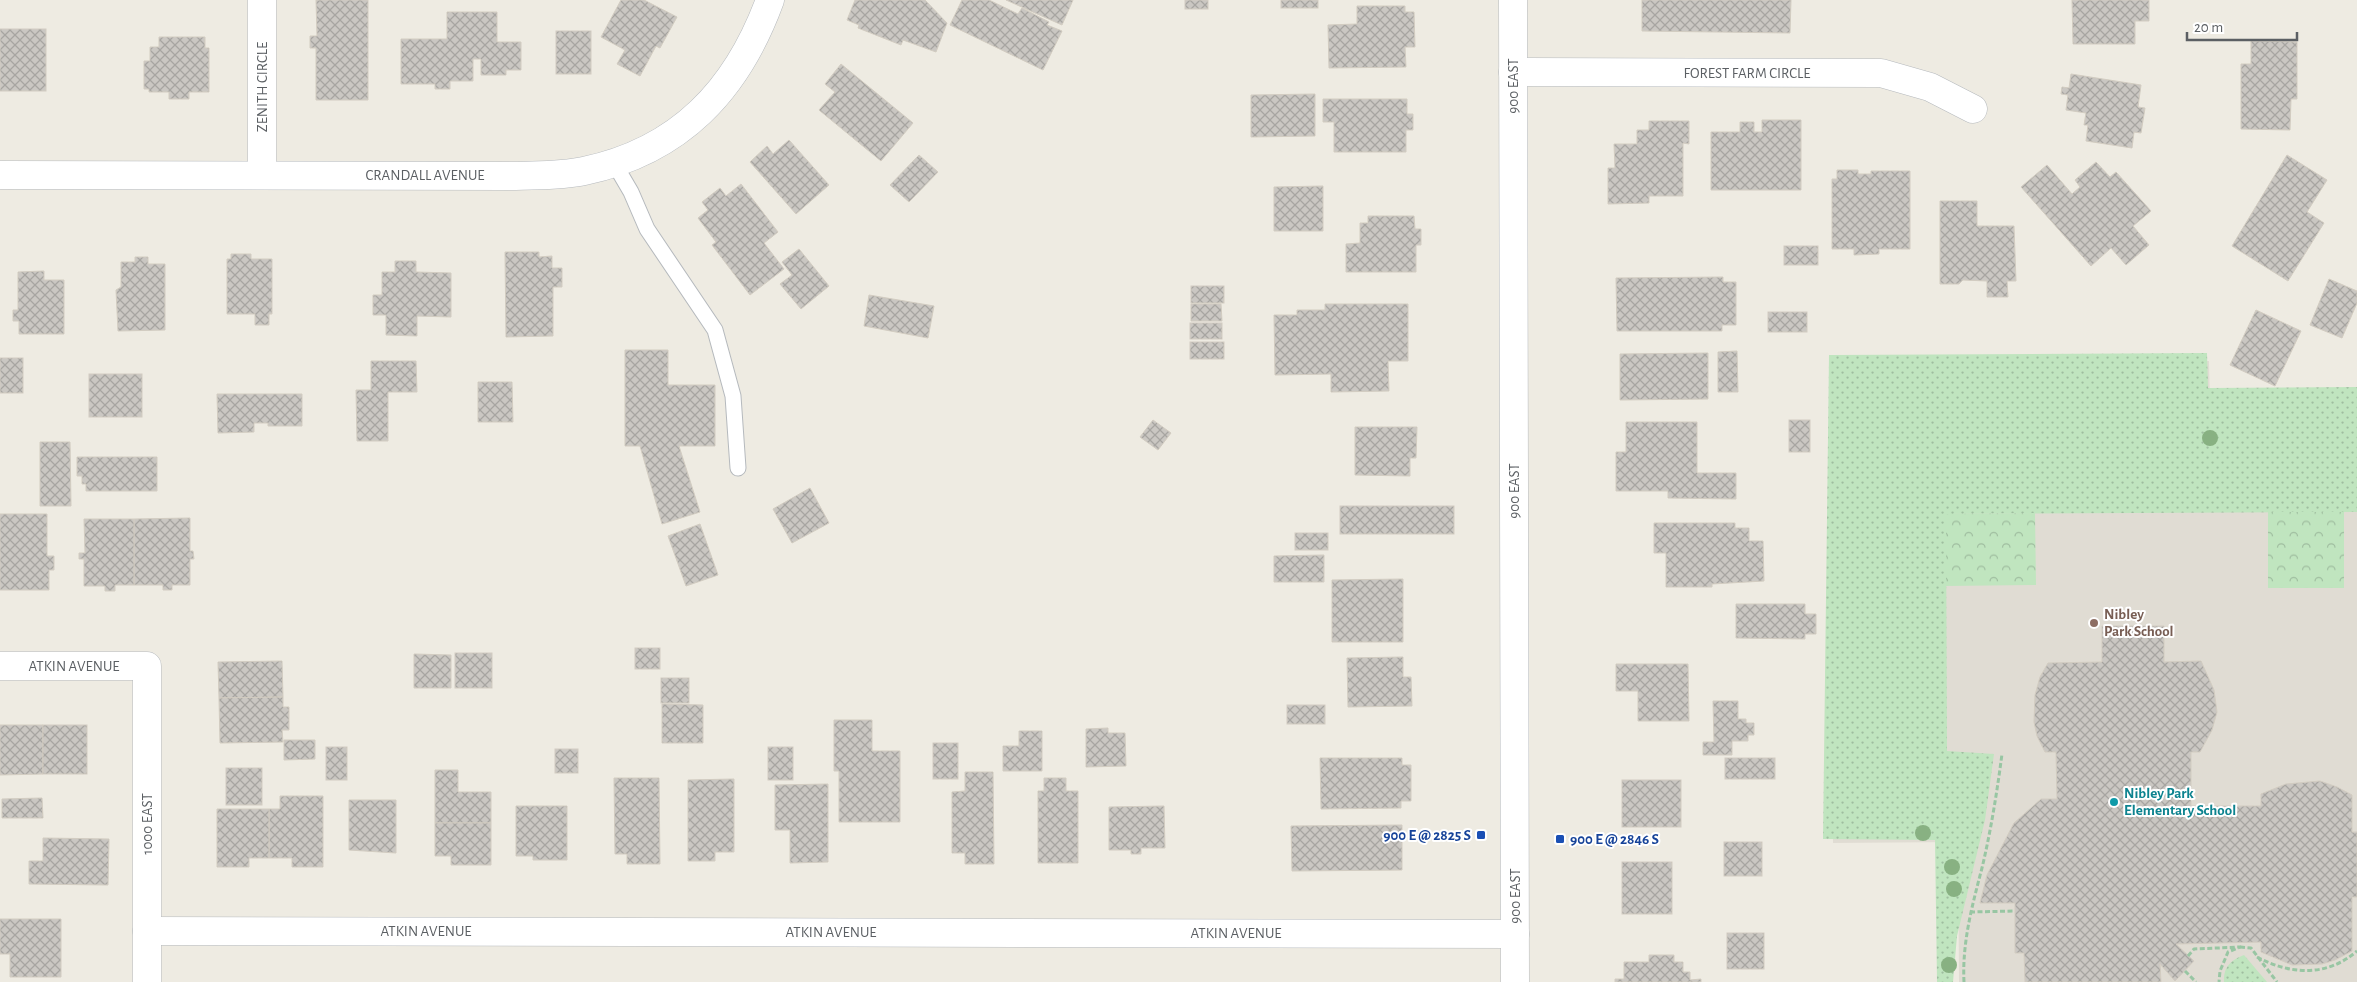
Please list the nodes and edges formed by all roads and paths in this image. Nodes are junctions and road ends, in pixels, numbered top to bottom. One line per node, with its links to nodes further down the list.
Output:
1 (262, 0): 8 (street, ZENITH CIRCLE)
2 (770, 0): 6 (street, CRANDALL AVENUE)
3 (1513, 0): 4 (street, 900 EAST)
4 (1513, 72): 5 (street, FOREST FARM CIRCLE); 16 (street, 900 EAST)
5 (1973, 109)
6 (614, 163): 8 (street, CRANDALL AVENUE); 9 (lane)
7 (0, 175): 8 (street, CRANDALL AVENUE)
8 (262, 175)
9 (738, 468)
10 (0, 666): 11 (street, ATKIN AVENUE)
11 (147, 666): 15 (street, 1000 EAST)
12 (2002, 754): 14 (path)
13 (2015, 911): 14 (path)
14 (1970, 912): 24 (path)
15 (147, 931): 16 (street, ATKIN AVENUE); 22 (street, 1000 EAST)
16 (1515, 934): 23 (street, 900 EAST)
17 (2240, 947): 19 (path); 20 (path); 26 (path)
18 (2357, 951): 20 (path)
19 (2188, 956)
20 (2257, 957): 27 (path)
21 (2185, 971): 25 (path)
22 (147, 982)
23 (1515, 982)
24 (1964, 982)
25 (2196, 982)
26 (2219, 982)
27 (2276, 982)

